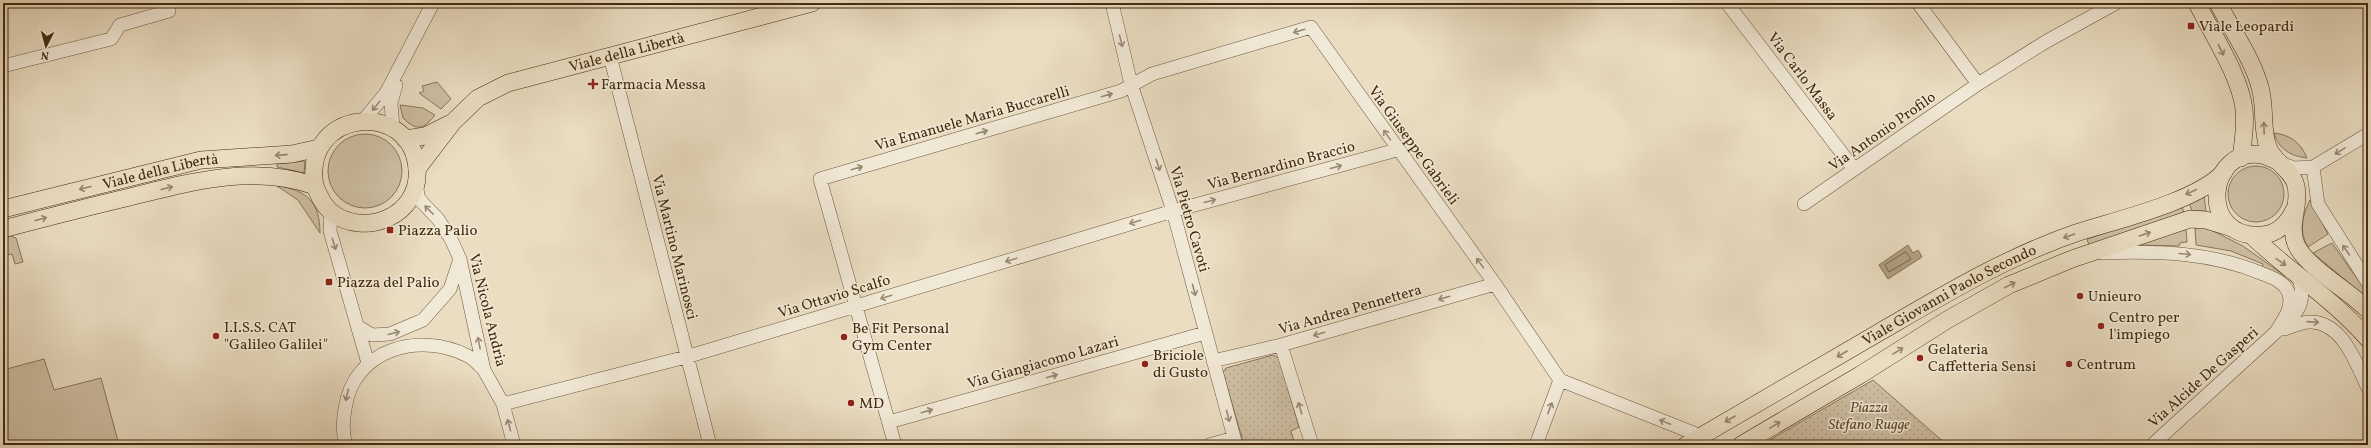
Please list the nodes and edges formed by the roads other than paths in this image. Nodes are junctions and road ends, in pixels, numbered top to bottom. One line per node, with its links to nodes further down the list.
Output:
1 (433, 3): 12 (street)
2 (812, 3): 10 (main road, Viale della Libertà)
3 (1112, 3): 13 (street, Via Pietro Cavoti, one-way to 13)
4 (1727, 3): 24 (street, Via Carlo Massa)
5 (1918, 3): 14 (street)
6 (2116, 3): 14 (street, Via Antonio Profilo)
7 (2197, 3): 21 (main road, one-way to 21)
8 (2218, 3): 22 (main road, one-way to 8)
9 (169, 11): 11 (street)
10 (610, 56): 16 (main road, Viale della Libertà); 52 (street, Via Martino Marinosci)
11 (3, 66)
12 (401, 66): 15 (street, one-way to 15); 17 (street)
13 (1131, 84): 20 (street, Via Giuseppe Gabrieli, one-way to 13); 32 (street, Via Pietro Cavoti, one-way to 32); 42 (street, Via Emanuele Maria Buccarelli, one-way to 13)
14 (1978, 84): 24 (street, Via Antonio Profilo)
15 (363, 121): 17 (main road, Viale della Libertà); 19 (main road, Viale della Libertà)
16 (453, 122): 17 (main road, Viale della Libertà); 26 (main road, Viale della Libertà)
17 (399, 134): 26 (main road)
18 (2368, 134): 23 (street, one-way to 23)
19 (319, 148): 27 (main road, Viale della Libertà); 30 (main road, Viale della Libertà, one-way to 30)
20 (1397, 150): 32 (street, Via Bernardino Braccio, one-way to 20); 40 (street, Via Giuseppe Gabrieli, one-way to 20)
21 (2241, 158): 22 (main road); 25 (main road)
22 (2280, 162): 23 (street); 29 (main road)
23 (2313, 167): 39 (street, one-way to 23)
24 (1854, 169): 28 (street, Via Antonio Profilo)
25 (2224, 172): 33 (main road); 41 (main road, Viale Giovanni Paolo Secondo, one-way to 41)
26 (416, 177): 31 (main road, Viale della Libertà); 37 (street, Via Nicola Andria, one-way to 26)
27 (315, 186): 31 (main road, Viale della Libertà); 34 (main road, Viale della Libertà, one-way to 27)
28 (1804, 204)
29 (2296, 206): 35 (main road); 43 (main road)
30 (3, 209)
31 (331, 211): 46 (street, one-way to 46)
32 (1173, 211): 42 (street, Via Ottavio Scalfo, one-way to 42); 47 (street, Via Pietro Cavoti, one-way to 47)
33 (2232, 228): 35 (main road); 36 (main road, Viale Giovanni Paolo Secondo, one-way to 33)
34 (3, 229)
35 (2252, 236): 38 (main road, one-way to 38)
36 (2091, 253): 45 (main road, Viale Giovanni Paolo Secondo, one-way to 36); 48 (street, one-way to 48)
37 (460, 259): 44 (street); 55 (street, Via Nicola Andria, one-way to 37)
38 (2297, 273): 48 (street); 49 (main road)
39 (2368, 283)
40 (1495, 284): 51 (street, Via Andrea Pennettera, one-way to 51); 56 (street, Via Giuseppe Gabrieli)
41 (1930, 303): 45 (main road); 60 (main road, Viale Giovanni Paolo Secondo, one-way to 60)
42 (856, 306): 52 (street, Via Ottavio Scalfo); 59 (street)
43 (2368, 310)
44 (423, 320): 46 (street, one-way to 44); 50 (street)
45 (1942, 323): 70 (main road, Viale Giovanni Paolo Secondo, one-way to 45)
46 (357, 326): 54 (street)
47 (1205, 332): 53 (street, Via Pietro Cavoti); 59 (street, Via Giangiacomo Lazari, one-way to 47)
48 (2276, 332): 57 (street, one-way to 57); 71 (street, Via Alcide De Gasperi)
49 (2368, 339)
50 (421, 344): 54 (street); 55 (street)
51 (1281, 345): 53 (street, Via Andrea Pennettera); 67 (street, one-way to 51)
52 (686, 357): 58 (street, Via Ottavio Scalfo); 64 (street, Via Martino Marinosci)
53 (1213, 361): 61 (street, Via Pietro Cavoti, one-way to 61)
54 (368, 363): 62 (street, one-way to 62)
55 (484, 370): 58 (street, Via Nicola Andria)
56 (1560, 380): 60 (street, one-way to 56); 68 (street, one-way to 56)
57 (2368, 388)
58 (503, 404): 63 (street, one-way to 58)
59 (889, 422): 65 (street)
60 (1701, 436): 69 (main road, Viale Giovanni Paolo Secondo)
61 (1235, 441): 66 (street)
62 (346, 445)
63 (514, 445)
64 (710, 445)
65 (895, 445)
66 (1209, 445)
67 (1312, 445)
68 (1536, 445)
69 (1686, 445)
70 (1741, 445)
71 (2152, 445)

